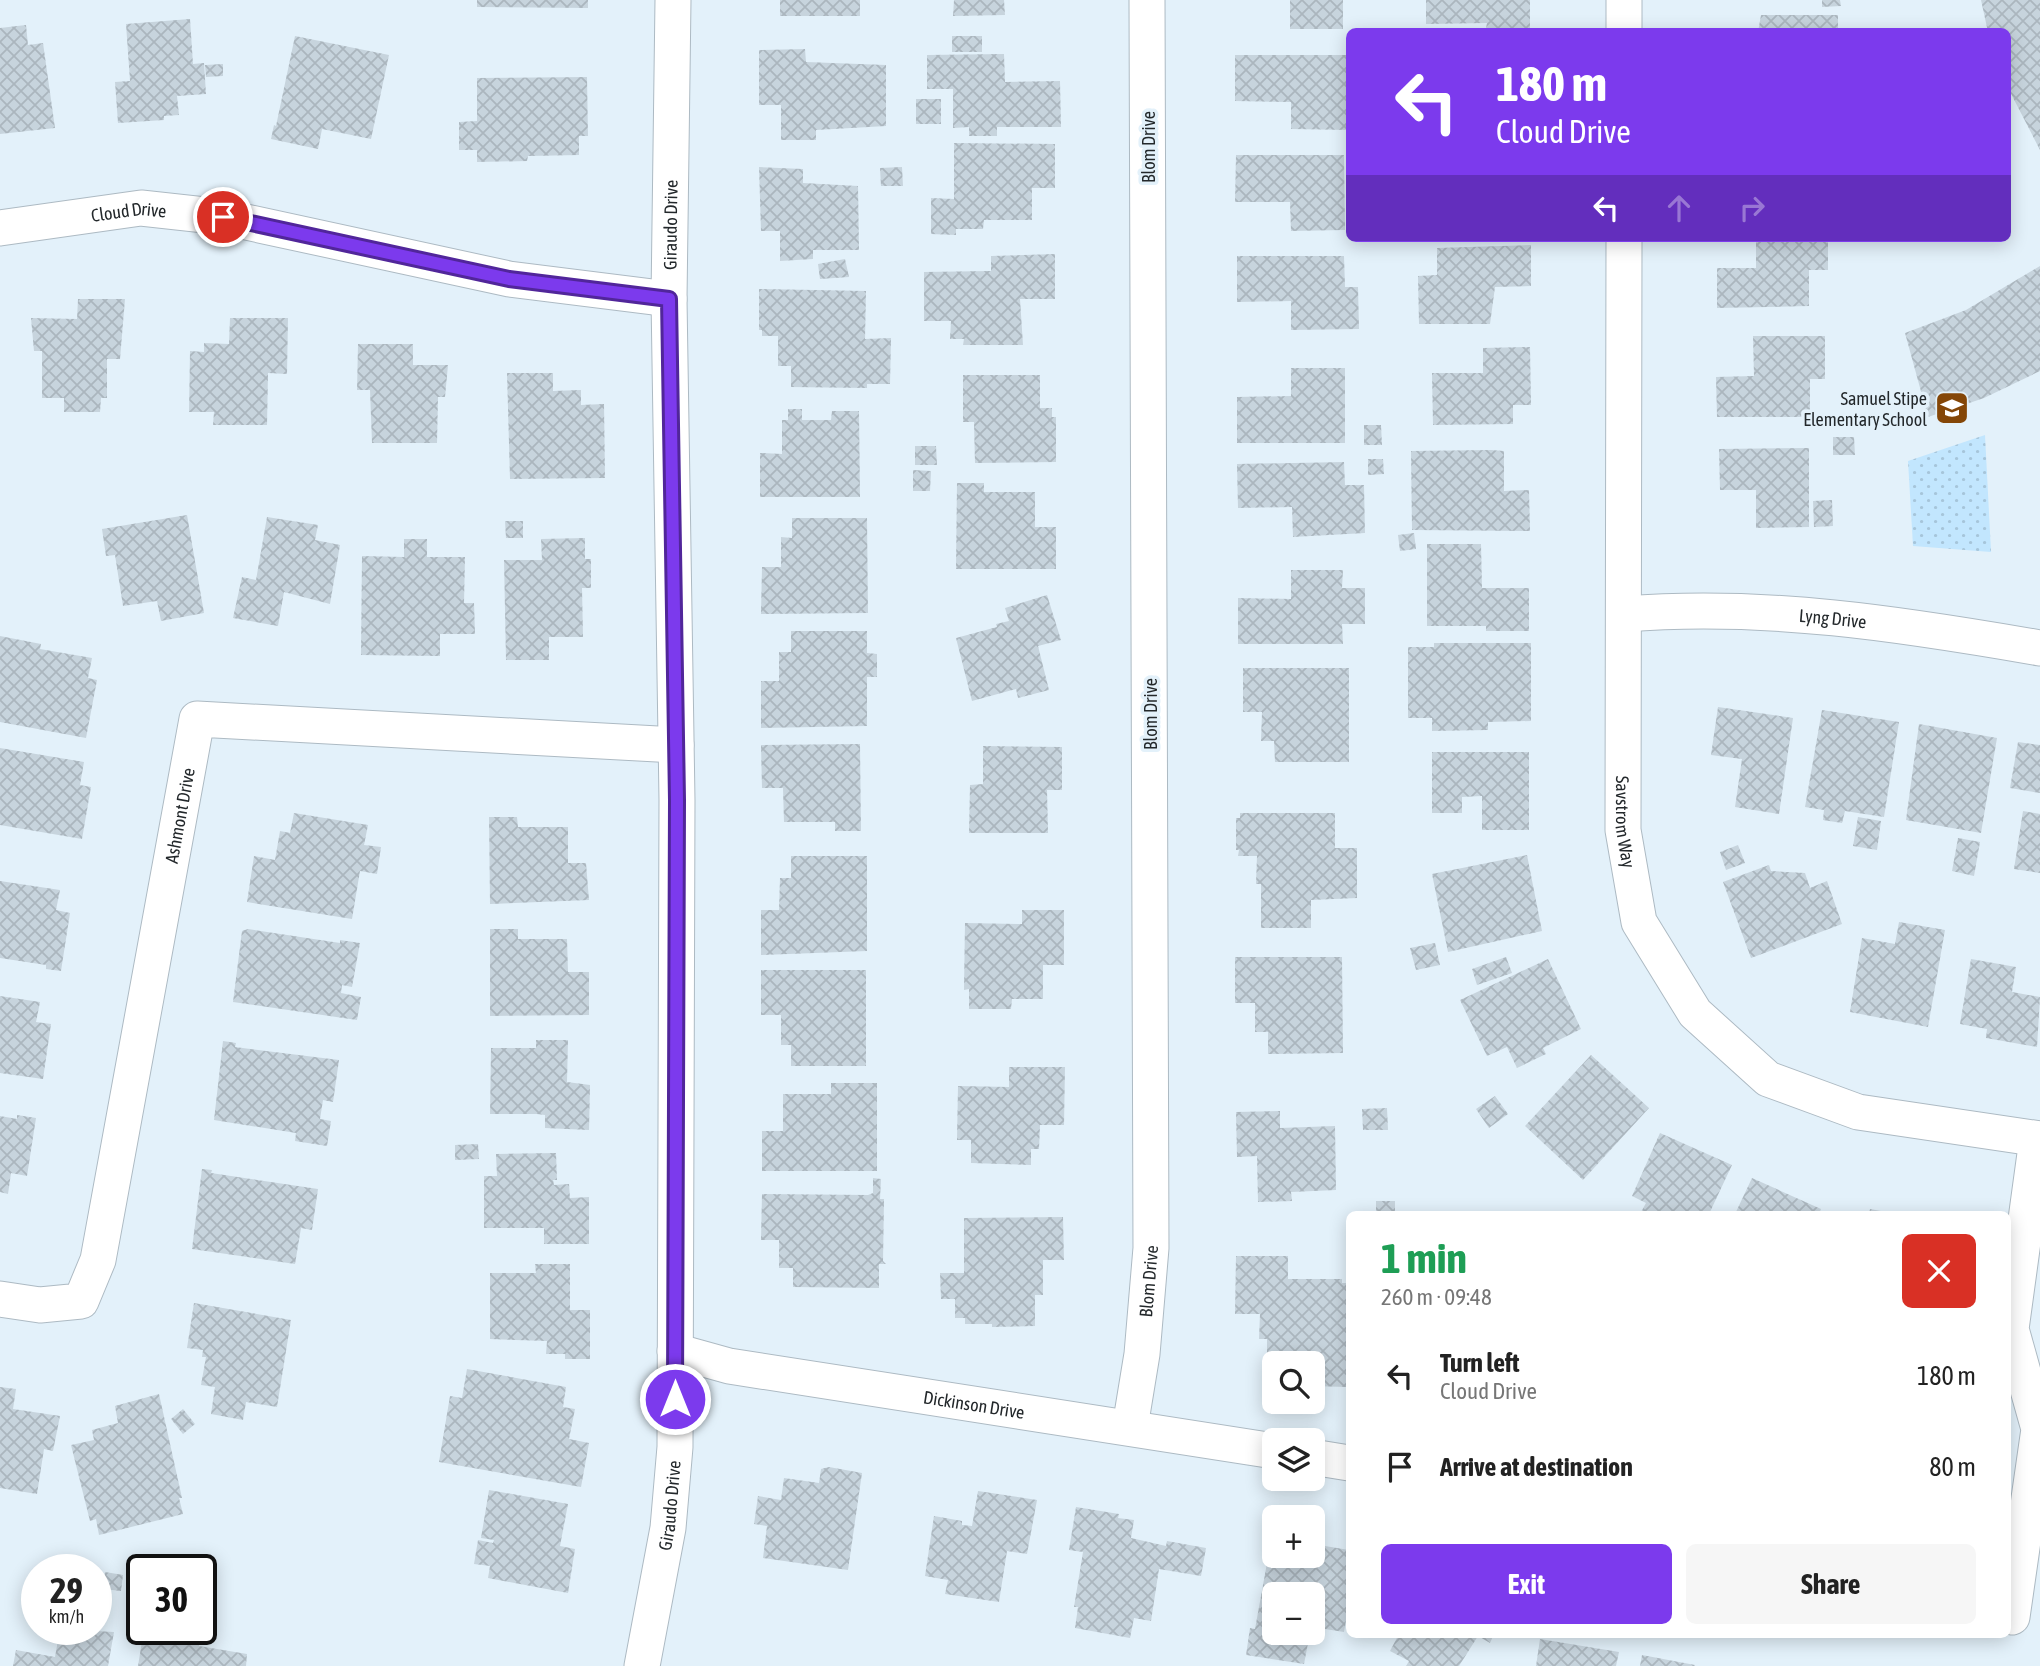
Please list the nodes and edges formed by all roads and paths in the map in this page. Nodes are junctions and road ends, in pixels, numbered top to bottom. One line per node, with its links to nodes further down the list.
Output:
1 (673, 0): 7 (street, Giraudo Drive)
2 (1147, 0): 14 (street, Blom Drive)
3 (1624, 0): 4 (street)
4 (1624, 28)
5 (0, 228): 7 (street, Cloud Drive)
6 (1624, 242): 8 (street, Savstrom Way)
7 (669, 299): 10 (street, Giraudo Drive)
8 (1625, 614): 9 (street, Lyng Drive); 11 (street, Savstrom Way)
9 (2040, 648)
10 (676, 745): 12 (street, Ashmont Drive); 13 (street, Giraudo Drive)
11 (2039, 1139): 18 (street)
12 (0, 1299)
13 (675, 1351): 14 (street, Dickinson Drive); 19 (street, Giraudo Drive)
14 (1130, 1427): 15 (street, Dickinson Drive)
15 (1262, 1449)
16 (1325, 1459): 17 (street)
17 (1346, 1463)
18 (2020, 1619)
19 (642, 1666)

